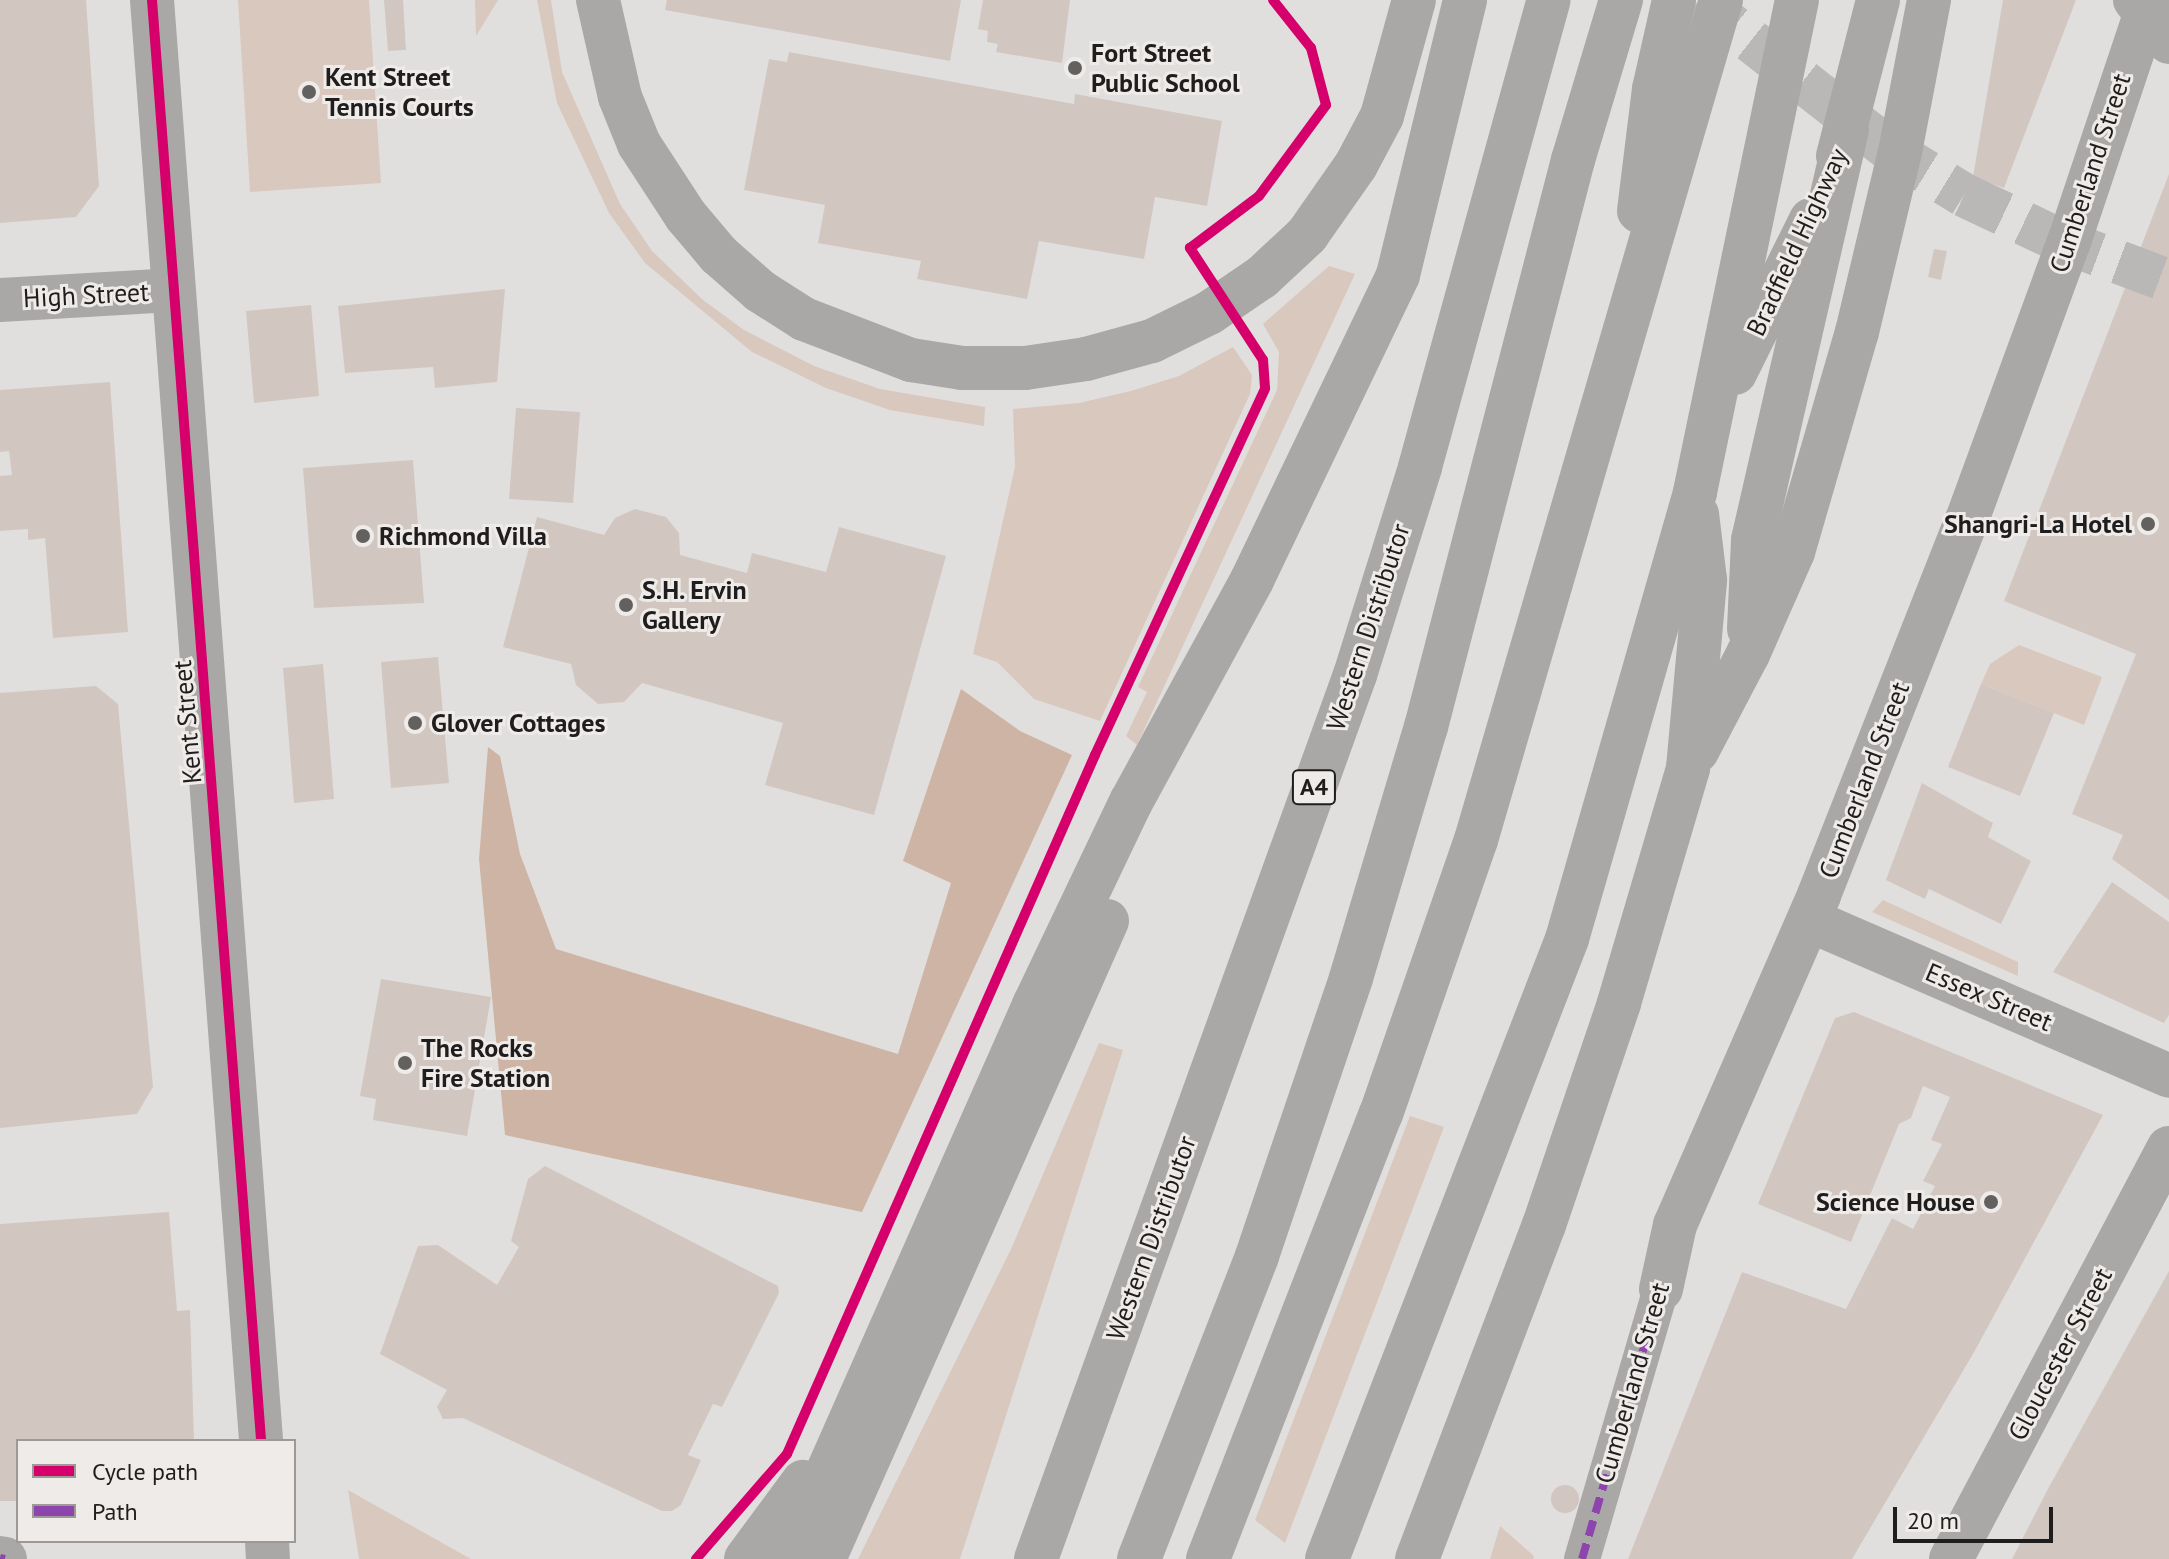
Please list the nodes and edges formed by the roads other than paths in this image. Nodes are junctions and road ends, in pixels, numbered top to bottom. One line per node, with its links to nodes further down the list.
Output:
1 (152, 0): 16 (street, Kent Street)
2 (598, 0): 3 (highway)
3 (1414, 0)
4 (1465, 0): 21 (highway)
5 (1549, 0): 33 (highway, Western Distributor / A4)
6 (1621, 0): 34 (highway)
7 (1674, 0): 18 (highway)
8 (1721, 0): 18 (highway)
9 (1797, 0): 19 (highway)
10 (1878, 0): 15 (highway, Bradfield Highway)
11 (1929, 0): 22 (highway)
12 (2135, 0): 14 (highway, bridge)
13 (2150, 0): 24 (street, Cumberland Street)
14 (2169, 42)
15 (1847, 130): 19 (highway, Bradfield Highway); 22 (highway)
16 (172, 290): 17 (street, High Street); 29 (street, Kent Street)
17 (0, 300)
18 (1622, 353): 35 (highway)
19 (1707, 431): 20 (highway)
20 (1695, 492): 23 (highway); 36 (highway)
21 (1252, 580): 28 (highway); 32 (highway)
22 (1748, 654): 23 (highway)
23 (1688, 768): 37 (highway)
24 (1809, 920): 25 (street, Essex Street); 27 (street, Cumberland Street)
25 (2169, 1076)
26 (2169, 1148): 39 (street, Gloucester Street)
27 (1661, 1289): 38 (street, Cumberland Street)
28 (845, 1426): 30 (highway); 31 (highway)
29 (261, 1439)
30 (746, 1559)
31 (789, 1559)
32 (824, 1559)
33 (1036, 1559)
34 (1139, 1559)
35 (1208, 1559)
36 (1327, 1559)
37 (1417, 1559)
38 (1582, 1559)
39 (1951, 1559)

